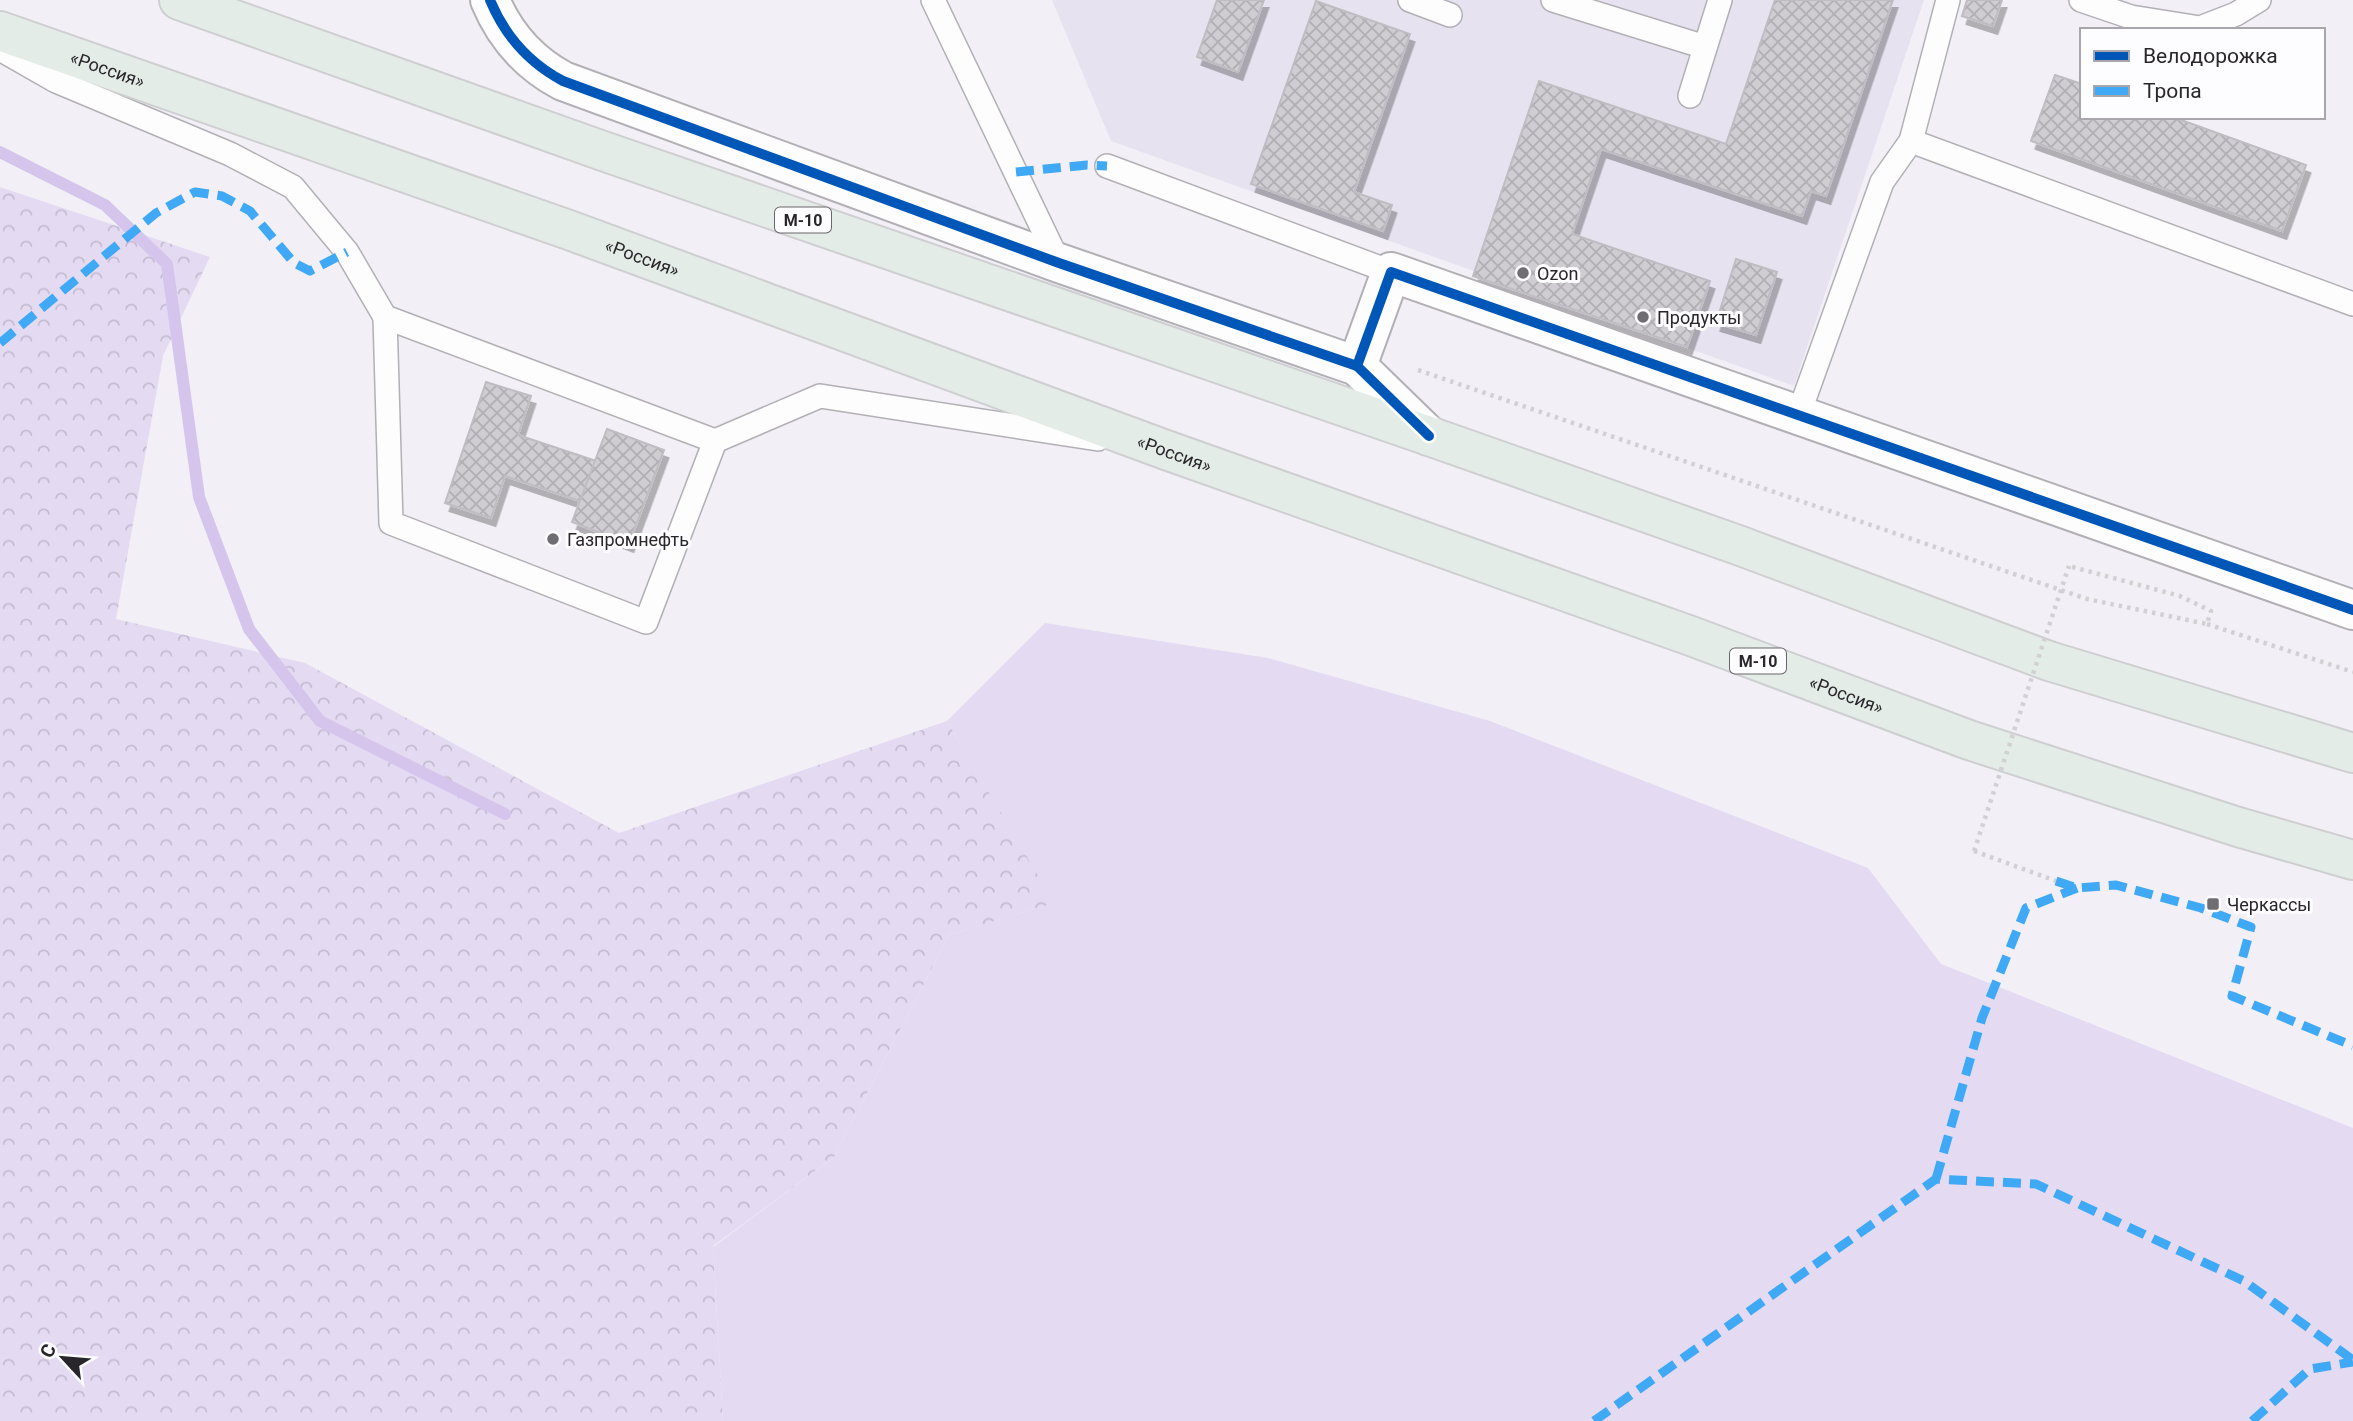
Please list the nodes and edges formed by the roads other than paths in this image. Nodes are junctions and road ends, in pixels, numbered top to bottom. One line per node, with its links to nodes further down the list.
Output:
1 (179, 0): 24 (highway, М-10)
2 (490, 0): 18 (street)
3 (933, 0): 18 (lane)
4 (1410, 0): 11 (lane)
5 (1553, 0): 13 (lane)
6 (1720, 0): 13 (lane)
7 (1948, 0): 16 (lane)
8 (2081, 0): 10 (lane)
9 (2259, 0): 10 (lane)
10 (2133, 9)
11 (1450, 15)
12 (0, 31): 26 (highway, «Россия» / М-10)
13 (1705, 47): 15 (lane)
14 (0, 49): 21 (lane)
15 (1690, 96)
16 (1911, 141): 20 (lane); 23 (lane)
17 (1107, 166): 19 (lane)
18 (1059, 263): 22 (street)
19 (1391, 272): 22 (street); 23 (street)
20 (2353, 304)
21 (385, 317): 25 (lane); 25 (lane)
22 (1360, 359): 24 (street)
23 (1798, 416): 27 (street)
24 (1429, 436): 28 (highway, М-10)
25 (715, 441): 26 (lane)
26 (1166, 450): 29 (highway, «Россия» / М-10)
27 (2353, 610)
28 (2353, 753)
29 (2353, 860)

